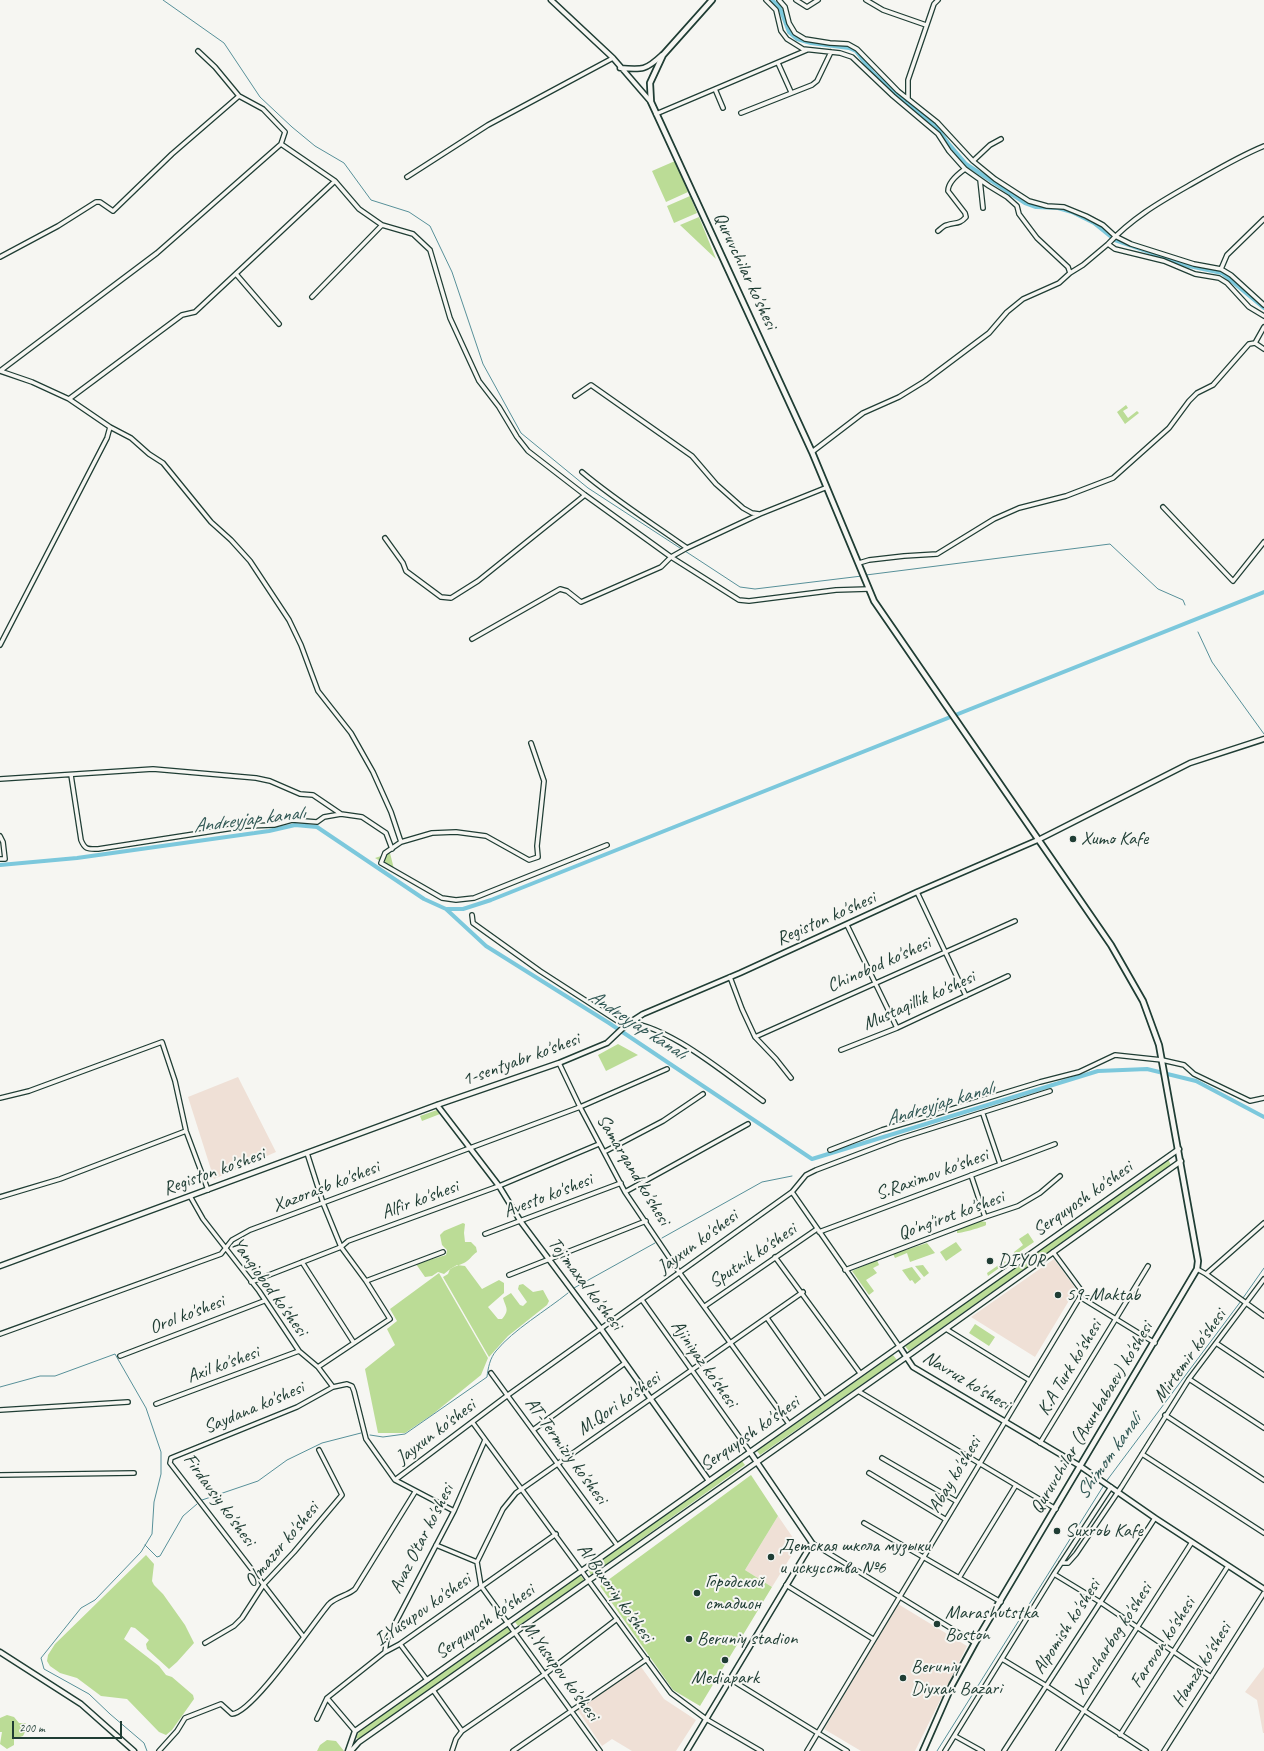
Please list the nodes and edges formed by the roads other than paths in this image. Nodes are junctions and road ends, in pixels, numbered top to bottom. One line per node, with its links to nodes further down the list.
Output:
1 (551, 0): 14 (street)
2 (712, 0): 13 (main road, Quruvchilar ko'shesi)
3 (766, 0): 10 (street)
4 (780, 0): 19 (street)
5 (796, 0): 6 (street)
6 (818, 0)
7 (866, 0): 9 (street)
8 (938, 0): 9 (street)
9 (926, 25): 21 (street)
10 (808, 49): 12 (street); 15 (street)
11 (198, 51): 20 (street)
12 (832, 52): 18 (street); 19 (street)
13 (663, 55): 16 (street); 22 (main road, Quruvchilar ko'shesi)
14 (613, 58): 16 (street); 31 (street)
15 (778, 62): 17 (street); 18 (street)
16 (620, 68): 22 (street)
17 (715, 89): 23 (street); 25 (street)
18 (791, 92): 24 (street)
19 (896, 93): 21 (street); 30 (street)
20 (239, 96): 27 (street); 40 (street)
21 (908, 99): 29 (street)
22 (651, 102): 25 (main road, Quruvchilar ko'shesi)
23 (723, 108)
24 (741, 113)
25 (656, 114): 55 (main road, Quruvchilar ko'shesi)
26 (1001, 139): 29 (street)
27 (281, 144): 32 (street); 51 (street)
28 (1264, 146): 38 (street)
29 (973, 161): 38 (street)
30 (965, 169): 33 (street); 37 (street)
31 (407, 177)
32 (334, 180): 36 (street); 43 (street)
33 (980, 180): 34 (street); 42 (street)
34 (983, 208)
35 (1264, 219): 41 (street)
36 (382, 225): 44 (street); 58 (street)
37 (938, 231)
38 (1115, 236): 39 (street); 41 (street)
39 (1108, 244): 42 (street); 46 (street)
40 (0, 257)
41 (1221, 269): 45 (street)
42 (1070, 273): 55 (street)
43 (236, 274): 47 (street); 53 (street)
44 (312, 297)
45 (1264, 305)
46 (1264, 316)
47 (279, 324)
48 (1264, 327): 49 (street)
49 (1254, 344): 50 (street); 65 (street)
50 (1264, 349)
51 (0, 371): 53 (street)
52 (574, 396): 60 (street)
53 (69, 399): 54 (street)
54 (110, 426): 68 (street); 76 (street)
55 (812, 452): 57 (main road, Quruvchilar ko'shesi)
56 (582, 472): 63 (street)
57 (825, 488): 60 (street); 65 (main road, Quruvchilar ko'shesi)
58 (584, 495): 61 (street); 64 (street)
59 (1162, 507): 62 (street)
60 (760, 514): 63 (street)
61 (385, 538)
62 (1264, 542)
63 (687, 548): 64 (street)
64 (671, 557): 66 (street); 67 (street)
65 (859, 565): 66 (main road, Quruvchilar ko'shesi)
66 (869, 589): 75 (main road, Quruvchilar ko'shesi)
67 (472, 639)
68 (0, 645)
69 (1264, 739): 75 (street, Registon ko'shesi)
70 (531, 743): 76 (street)
71 (71, 775): 72 (street); 73 (street); 73 (street)
72 (0, 779)
73 (341, 814): 78 (street)
74 (0, 836): 79 (street)
75 (1040, 839): 80 (street, Registon ko'shesi); 94 (main road, Quruvchilar ko'shesi)
76 (401, 842): 78 (street)
77 (607, 845): 78 (street)
78 (392, 849)
79 (0, 859)
80 (917, 892): 83 (street, Registon ko'shesi); 84 (street)
81 (472, 915): 89 (street)
82 (1015, 920): 84 (street, Chinobod ko'shesi)
83 (847, 925): 86 (street, Registon ko'shesi); 87 (street)
84 (945, 950): 87 (street, Chinobod ko'shesi); 88 (street)
85 (1008, 976): 88 (street, Mustaqillik ko'shesi)
86 (730, 977): 89 (street, Registon ko'shesi); 91 (street)
87 (874, 983): 90 (street); 91 (street, Chinobod ko'shesi)
88 (966, 996): 90 (street, Mustaqillik ko'shesi)
89 (631, 1021): 92 (street, Registon ko'shesi); 102 (street)
90 (897, 1028): 93 (street, Mustaqillik ko'shesi)
91 (755, 1037): 97 (street)
92 (612, 1039): 95 (street, 1-sentyabr ko'shesi)
93 (840, 1050)
94 (1162, 1060): 101 (street); 111 (main road, Quruvchilar ko'shesi); 112 (street)
95 (559, 1063): 103 (street, 1-sentyabr ko'shesi); 104 (street, Samarqand ko'shesi)
96 (667, 1069): 104 (street, Xazorasb ko'shesi)
97 (791, 1078)
98 (1050, 1091): 105 (street, Jayxun ko'shesi)
99 (703, 1094): 113 (street)
100 (0, 1098): 107 (street)
101 (1263, 1099)
102 (763, 1101)
103 (437, 1105): 110 (street, Tojimaxal ko'shesi); 114 (street, Registon ko'shesi)
104 (580, 1107): 108 (street, Samarqand ko'shesi); 110 (street, Xazorasb ko'shesi)
105 (983, 1114): 116 (street); 123 (street, Jayxun ko'shesi)
106 (748, 1124): 122 (street)
107 (186, 1131): 121 (street); 125 (street)
108 (599, 1144): 113 (street, Samarqand ko'shesi); 120 (street, Alfir ko'shesi)
109 (1055, 1144): 116 (street, S.Raximov ko'shesi)
110 (469, 1148): 120 (street, Tojimaxal ko'shesi); 126 (street, Xazorasb ko'shesi)
111 (1179, 1149): 115 (main road); 166 (street, Serquyosh ko'shesi)
112 (830, 1150)
113 (604, 1152): 119 (street, Samarqand ko'shesi)
114 (307, 1153): 121 (street, Registon ko'shesi); 126 (street)
115 (1181, 1161): 136 (street, Serquyosh ko'shesi); 142 (main road)
116 (1000, 1164): 117 (street, S.Raximov ko'shesi)
117 (971, 1175): 127 (street); 131 (street, S.Raximov ko'shesi)
118 (1060, 1176): 127 (street, Qo'ng'irot ko'shesi)
119 (621, 1183): 122 (street, Samarqand ko'shesi); 129 (street, Avesto ko'shesi)
120 (499, 1186): 129 (street, Tojimaxal ko'shesi); 133 (street, Alfir ko'shesi)
121 (208, 1190): 124 (street, Registon ko'shesi)
122 (625, 1192): 128 (street, Samarqand ko'shesi)
123 (792, 1192): 131 (street, Navruz ko'shesi); 144 (street, Jayxun ko'shesi)
124 (190, 1196): 134 (street, Yangiobod ko'shesi); 140 (street, Registon ko'shesi)
125 (0, 1197)
126 (323, 1203): 133 (street); 134 (street, Xazorasb ko'shesi)
127 (985, 1217): 143 (street, Qo'ng'irot ko'shesi)
128 (646, 1221): 138 (street); 144 (street, Samarqand ko'shesi)
129 (521, 1222): 132 (street, Avesto ko'shesi); 138 (street, Tojimaxal ko'shesi)
130 (1264, 1223): 145 (street)
131 (818, 1230): 137 (street, Sputnik ko'shesi); 143 (street, Navruz ko'shesi)
132 (485, 1234)
133 (341, 1247): 139 (street, Alfir ko'shesi); 148 (street)
134 (225, 1249): 149 (street, Yangiobod ko'shesi); 161 (street, Xazorasb ko'shesi)
135 (443, 1252): 148 (street)
136 (1053, 1252): 151 (street); 160 (street, Serquyosh ko'shesi)
137 (775, 1257): 150 (street); 155 (street, Sputnik ko'shesi)
138 (549, 1260): 146 (street); 159 (street, Tojimaxal ko'shesi)
139 (302, 1262): 149 (street, Alfir ko'shesi); 162 (street)
140 (0, 1266)
141 (1148, 1266): 158 (street, K.A Turk ko'shesi)
142 (1197, 1269): 145 (street); 164 (main road, Quruvchilar (Axunbabaev) ko'shesi)
143 (845, 1270): 166 (street, Navruz ko'shesi)
144 (679, 1272): 152 (street, Jayxun ko'shesi); 155 (street, Samarqand ko'shesi)
145 (1206, 1274): 154 (street)
146 (509, 1275)
147 (1264, 1279): 154 (street, Mirtemir ko'shesi)
148 (366, 1280): 162 (street)
149 (251, 1282): 153 (street, Yangiobod ko'shesi)
150 (803, 1292): 157 (street, M.Qori ko'shesi); 174 (street)
151 (1080, 1297): 158 (street); 177 (street, Abay ko'shesi)
152 (642, 1300): 159 (street, Jayxun ko'shesi); 172 (street, Ajiniyaz ko'shesi)
153 (264, 1301): 167 (street, Yangiobod ko'shesi); 168 (street, Orol ko'shesi)
154 (1245, 1304): 156 (street); 165 (street, Mirtemir ko'shesi)
155 (704, 1306): 163 (street, Samarqand ko'shesi)
156 (1264, 1316)
157 (767, 1318): 163 (street, M.Qori ko'shesi); 181 (street)
158 (1116, 1319): 164 (street); 193 (street, K.A Turk ko'shesi)
159 (600, 1328): 170 (street, Tojimaxal ko'shesi); 180 (street, Jayxun ko'shesi)
160 (946, 1329): 169 (street, Serquyosh ko'shesi); 177 (street)
161 (0, 1334)
162 (354, 1343): 171 (street)
163 (731, 1343): 172 (street, M.Qori ko'shesi); 189 (street, Samarqand ko'shesi)
164 (1155, 1343): 202 (main road, Quruvchilar (Axunbabaev) ko'shesi)
165 (1216, 1343): 175 (street); 176 (street, Mirtemir ko'shesi)
166 (899, 1346): 169 (street, Navruz ko'shesi); 174 (street, Serquyosh ko'shesi)
167 (299, 1351): 171 (street, Yangiobod ko'shesi); 184 (street, Axil ko'shesi)
168 (120, 1356)
169 (905, 1358): 179 (street, Serquyosh ko'shesi); 187 (street, Navruz ko'shesi)
170 (625, 1363): 182 (street, Tojimaxal ko'shesi); 191 (street)
171 (318, 1367): 178 (street, Yangiobod ko'shesi)
172 (692, 1371): 182 (street, M.Qori ko'shesi); 195 (street, Ajiniyaz ko'shesi)
173 (491, 1373): 180 (street, AT-Termiziy ko'shesi)
174 (860, 1373): 181 (street, Serquyosh ko'shesi)
175 (1264, 1375)
176 (1189, 1379): 186 (street, Mirtemir ko'shesi); 190 (street)
177 (1029, 1380): 187 (street, Abay ko'shesi)
178 (333, 1387): 197 (street, Saydana ko'shesi); 206 (street, Saydana ko'shesi)
179 (858, 1391): 199 (street, Serquyosh ko'shesi); 200 (street)
180 (508, 1395): 188 (street, Jayxun ko'shesi); 191 (street, AT-Termiziy ko'shesi)
181 (824, 1399): 189 (street, Serquyosh ko'shesi)
182 (651, 1400): 201 (street, M.Qori ko'shesi); 208 (street, Tojimaxal ko'shesi)
183 (128, 1402): 185 (street)
184 (156, 1404)
185 (0, 1410)
186 (1165, 1415): 196 (street, Mirtemir ko'shesi); 207 (street)
187 (1005, 1421): 193 (street, Navruz ko'shesi); 200 (street, Abay ko'shesi)
188 (473, 1423): 192 (street, Al Buxoriy ko'shesi); 206 (street, Jayxun ko'shesi)
189 (789, 1424): 195 (street, Serquyosh ko'shesi)
190 (1264, 1428)
191 (533, 1430): 201 (street, AT-Termiziy ko'shesi)
192 (485, 1440): 211 (street, Al Buxoriy ko'shesi); 216 (street, Avaz O'tar ko'shesi)
193 (1040, 1443): 202 (street, Navruz ko'shesi)
194 (319, 1450): 234 (street, Olmazor ko'shesi)
195 (750, 1452): 199 (street, Ajiniyaz ko'shesi); 208 (street, Serquyosh ko'shesi)
196 (1142, 1454): 213 (street, Mirtemir ko'shesi); 220 (street)
197 (171, 1458): 234 (street, Firdavsiy ko'shesi)
198 (882, 1458): 214 (street)
199 (756, 1461): 223 (street, Ajiniyaz ko'shesi); 233 (street, Serquyosh ko'shesi)
200 (978, 1463): 209 (street); 214 (street, Abay ko'shesi)
201 (558, 1464): 211 (street, M.Qori ko'shesi); 225 (street, AT-Termiziy ko'shesi)
202 (1080, 1466): 210 (street, Navruz ko'shesi); 215 (main road, Quruvchilar (Axunbabaev) ko'shesi)
203 (134, 1473): 205 (street)
204 (869, 1473): 218 (street)
205 (0, 1475)
206 (395, 1480): 212 (street)
207 (1264, 1480)
208 (709, 1481): 225 (street, Serquyosh ko'shesi)
209 (1016, 1485): 215 (street); 232 (street)
210 (1110, 1486): 213 (street); 228 (street)
211 (523, 1489): 221 (street, Al Buxoriy ko'shesi); 227 (street, M.Qori ko'shesi)
212 (415, 1492): 216 (street); 246 (street, Jayxun ko'shesi)
213 (1118, 1492): 217 (street); 228 (street, Mirtemir ko'shesi)
214 (956, 1501): 218 (street, Abay ko'shesi)
215 (1056, 1509): 240 (main road, Quruvchilar (Axunbabaev) ko'shesi)
216 (454, 1511): 224 (street, Avaz O'tar ko'shesi)
217 (1155, 1518): 222 (street); 241 (street, Alpomish ko'shesi)
218 (945, 1519): 226 (street, Abay ko'shesi)
219 (864, 1523): 226 (street)
220 (1264, 1533)
221 (556, 1534): 230 (street, Al Buxoriy ko'shesi); 236 (street, I.Yusupov ko'shesi)
222 (1192, 1542): 229 (street); 244 (street, Xoncharbog ko'shesi)
223 (812, 1543): 235 (street); 239 (street, Ajiniyaz ko'shesi)
224 (436, 1545): 227 (street); 252 (street, Avaz O'tar ko'shesi)
225 (617, 1545): 230 (street, Serquyosh ko'shesi)
226 (922, 1557): 232 (street); 239 (street, Abay ko'shesi)
227 (477, 1562): 236 (street, M.Yusupov ko'shesi)
228 (1061, 1563): 231 (street)
229 (1228, 1566): 237 (street); 253 (street, Farovon ko'shesi)
230 (581, 1570): 233 (street, Al Buxoriy ko'shesi); 243 (street, Serquyosh ko'shesi)
231 (1054, 1574): 241 (street); 255 (street)
232 (959, 1578): 240 (street)
233 (589, 1580): 242 (street, Al Buxoriy ko'shesi); 245 (street, Serquyosh ko'shesi)
234 (264, 1584): 246 (street, Firdavsiy ko'shesi); 248 (street, Olmazor ko'shesi)
235 (786, 1585): 247 (street); 259 (street)
236 (481, 1586): 243 (street, M.Yusupov ko'shesi); 250 (street, I.Yusupov ko'shesi)
237 (1264, 1589)
238 (1264, 1593): 257 (street, Hamza ko'shesi)
239 (898, 1598): 247 (street, Abay ko'shesi); 249 (street, Ajiniyaz ko'shesi)
240 (1001, 1602): 249 (main road, Quruvchilar (Axunbabaev) ko'shesi)
241 (1100, 1602): 244 (street); 260 (street, Alpomish ko'shesi)
242 (617, 1619): 254 (street, Al Buxoriy ko'shesi); 256 (street)
243 (508, 1623): 245 (street, M.Yusupov ko'shesi); 258 (street, Serquyosh ko'shesi)
244 (1137, 1627): 253 (street); 264 (street, Xoncharbog ko'shesi)
245 (516, 1632): 256 (street, M.Yusupov ko'shesi); 261 (street, Serquyosh ko'shesi)
246 (303, 1636): 275 (street, Jayxun ko'shesi)
247 (873, 1639): 269 (street, Abay ko'shesi)
248 (205, 1643)
249 (975, 1643): 285 (main road, Quruvchilar (Axunbabaev) ko'shesi)
250 (400, 1644): 252 (street, I.Yusupov ko'shesi); 258 (street)
251 (0, 1652): 274 (street)
252 (385, 1652): 262 (street, I.Yusupov ko'shesi)
253 (1174, 1652): 257 (street); 270 (street, Farovon ko'shesi)
254 (647, 1659): 263 (street); 266 (street, Al Buxoriy ko'shesi)
255 (1002, 1659): 260 (street); 271 (street)
256 (545, 1674): 263 (street, M.Yusupov ko'shesi); 268 (street)
257 (1211, 1677): 291 (street, Hamza ko'shesi)
258 (427, 1680): 267 (street, Serquyosh ko'shesi)
259 (730, 1680): 266 (street); 269 (street)
260 (1046, 1685): 264 (street); 288 (street, Alpomish ko'shesi)
261 (433, 1690): 268 (street); 272 (street, Serquyosh ko'shesi)
262 (328, 1698): 265 (street, I.Yusupov ko'shesi); 267 (street)
263 (571, 1710): 279 (street); 280 (street, M.Yusupov ko'shesi)
264 (1084, 1711): 270 (street); 273 (street, Xoncharbog ko'shesi)
265 (317, 1719)
266 (706, 1719): 281 (street); 282 (street, Al Buxoriy ko'shesi)
267 (355, 1731): 276 (street, Serquyosh ko'shesi)
268 (462, 1731): 278 (street)
269 (817, 1733): 283 (street, Abay ko'shesi); 284 (street)
270 (1120, 1735): 290 (street)
271 (955, 1736): 286 (street); 287 (street)
272 (359, 1742): 276 (street, Serquyosh ko'shesi); 277 (street)
273 (1059, 1749): 289 (street)
274 (134, 1751)
275 (159, 1751)
276 (350, 1751)
277 (356, 1751)
278 (452, 1751)
279 (513, 1751)
280 (600, 1751)
281 (687, 1751)
282 (760, 1751)
283 (807, 1751)
284 (847, 1751)
285 (923, 1751)
286 (945, 1751)
287 (982, 1751)
288 (1004, 1751)
289 (1065, 1751)
290 (1146, 1751)
291 (1164, 1751)

